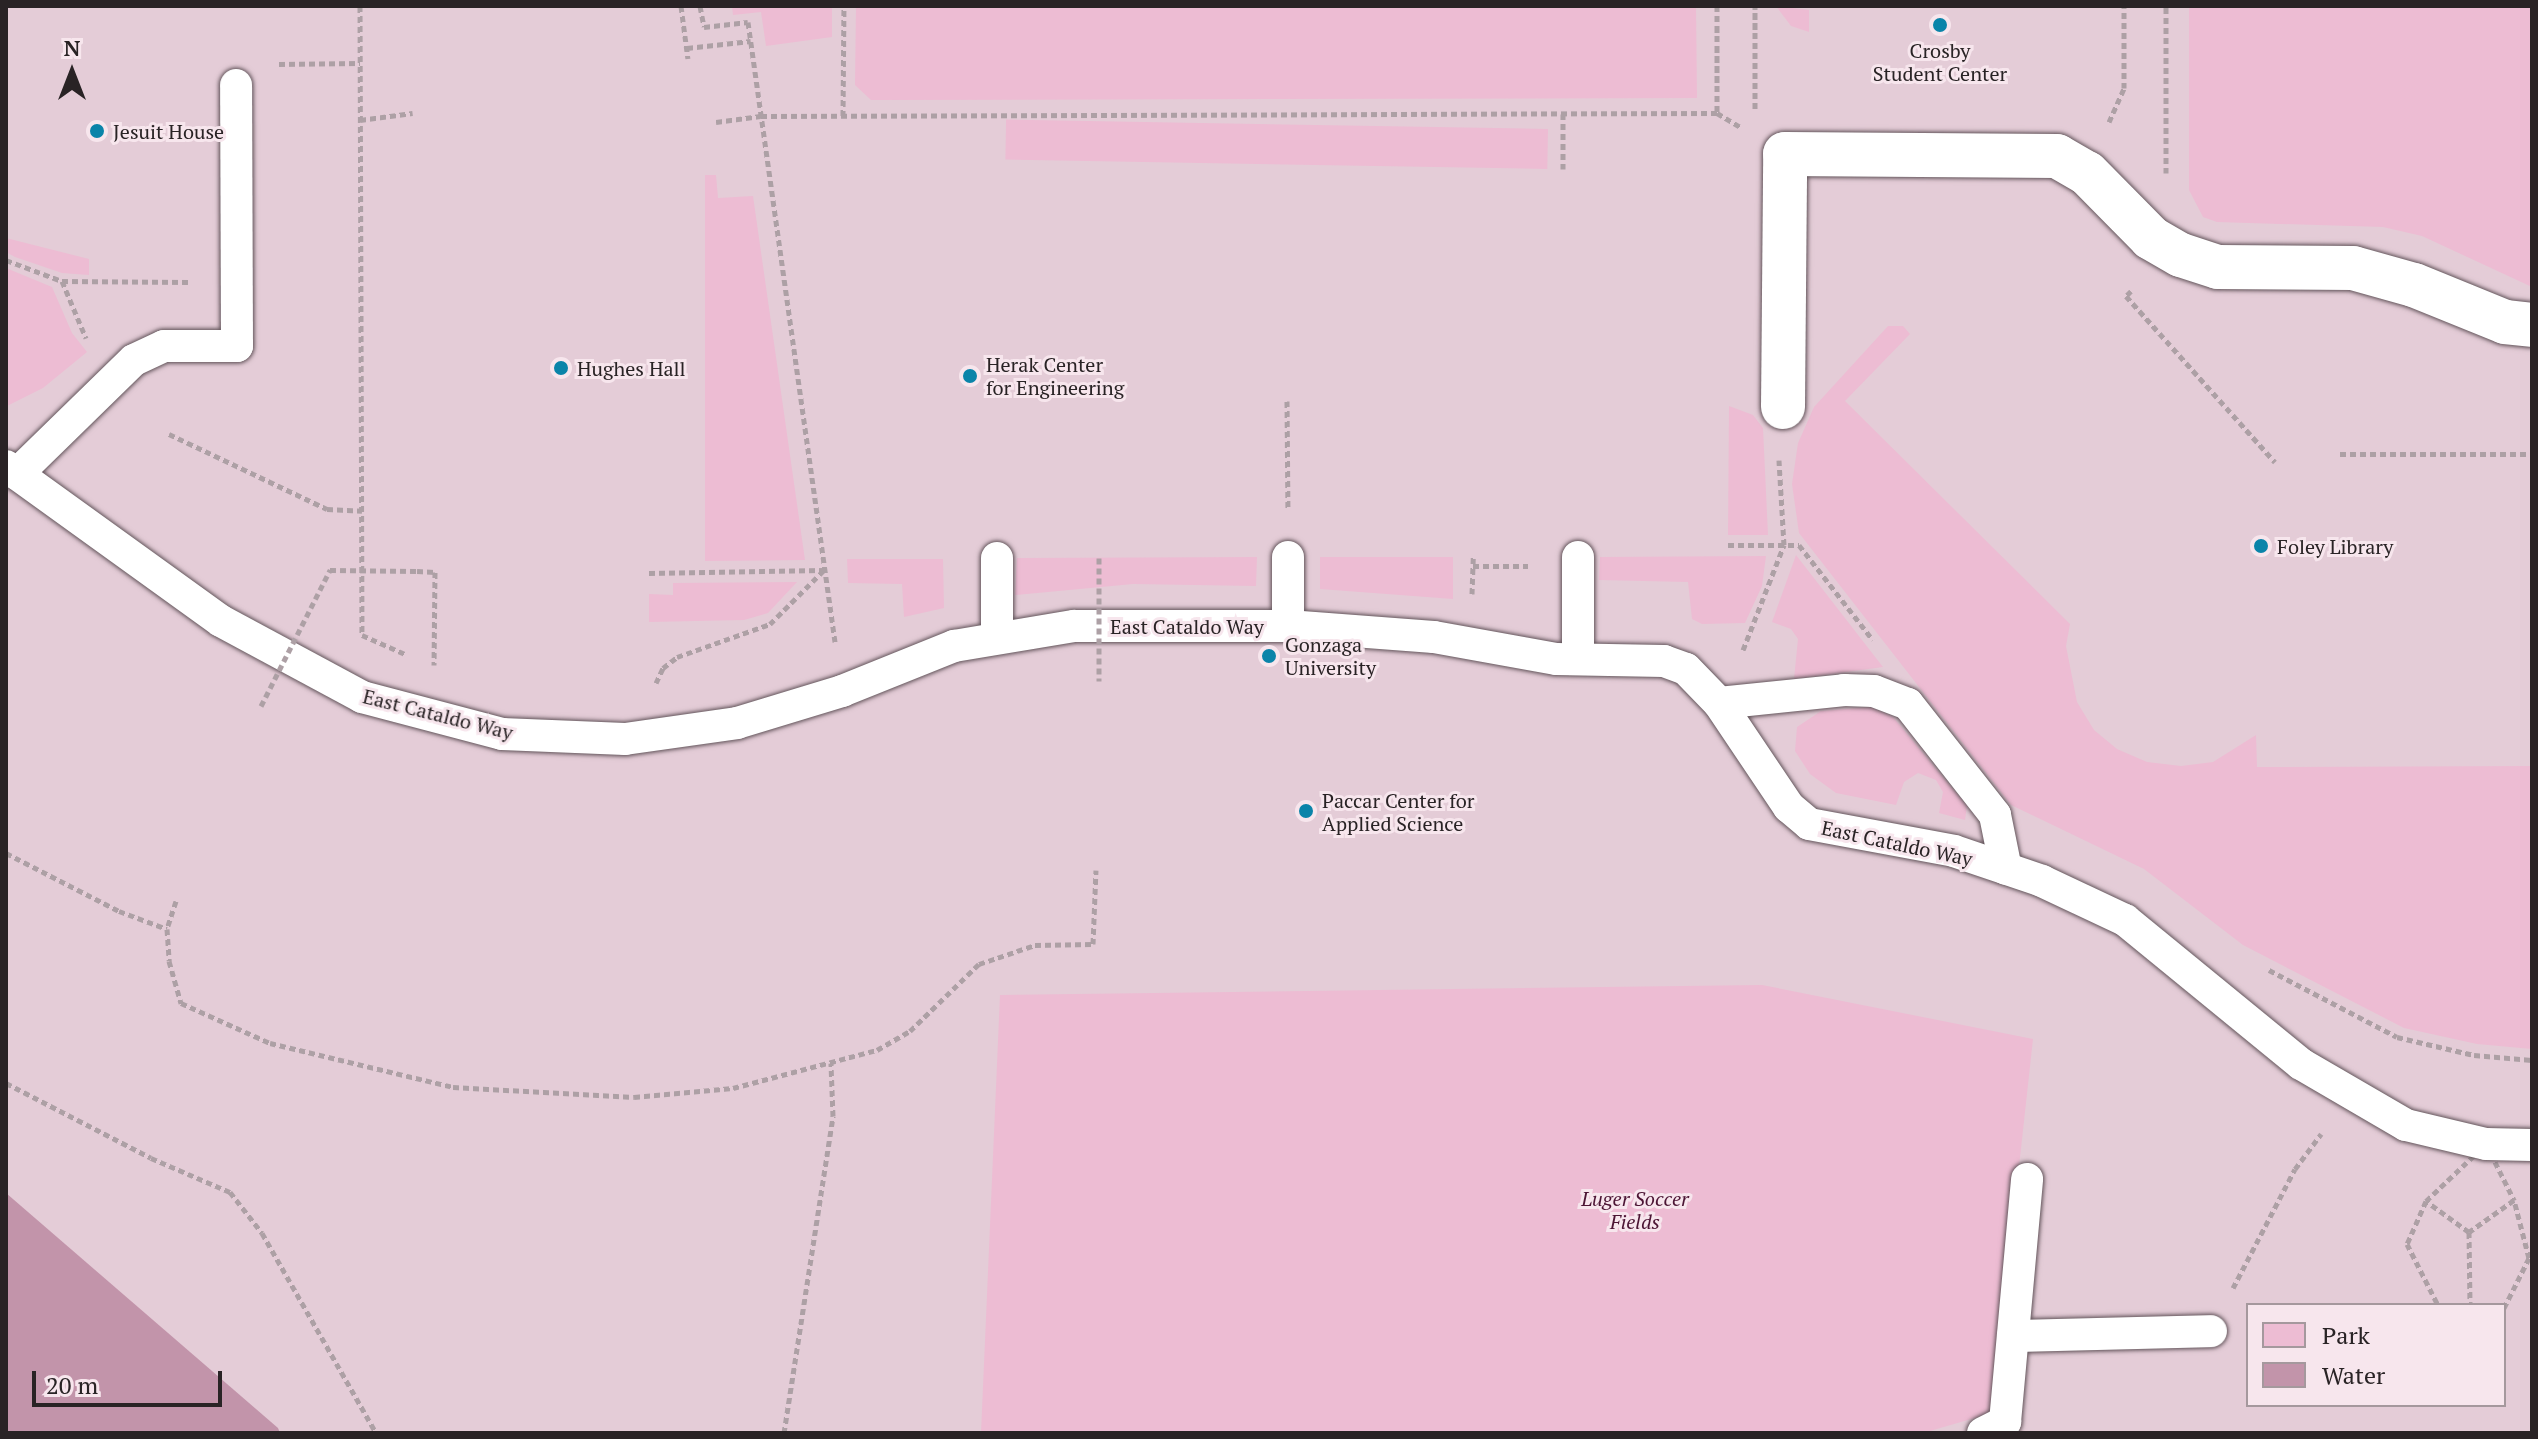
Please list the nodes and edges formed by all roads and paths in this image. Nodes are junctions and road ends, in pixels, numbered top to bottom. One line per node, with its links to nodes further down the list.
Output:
1 (360, 6): 12 (path)
2 (681, 6): 10 (path)
3 (700, 6): 9 (path)
4 (844, 6): 18 (path)
5 (1717, 6): 15 (path)
6 (1755, 6): 21 (path)
7 (2124, 6): 23 (path)
8 (2166, 6): 24 (path)
9 (751, 41): 10 (path); 17 (path)
10 (687, 48): 11 (path)
11 (688, 59)
12 (360, 63): 13 (path); 19 (path)
13 (236, 85): 29 (lane)
14 (413, 113): 19 (path)
15 (1717, 113): 16 (path); 21 (path)
16 (1563, 114): 18 (path); 22 (path)
17 (761, 116): 18 (path); 20 (path); 44 (path)
18 (843, 116)
19 (360, 120): 37 (path)
20 (716, 122)
21 (1770, 145): 23 (street); 31 (street)
22 (1563, 169)
23 (2087, 173): 24 (street)
24 (2166, 247): 28 (street); 35 (path)
25 (6, 260): 26 (path)
26 (62, 281): 27 (path); 29 (path)
27 (143, 282)
28 (2532, 325)
29 (117, 377): 36 (lane)
30 (1287, 401): 40 (path)
31 (1783, 407): 39 (path)
32 (169, 434): 37 (path)
33 (2340, 454): 34 (path)
34 (2532, 454)
35 (2275, 462)
36 (11, 470): 54 (lane, East Cataldo Way)
37 (362, 511): 53 (path, bridge)
38 (1728, 545): 39 (path)
39 (1784, 545): 51 (path); 52 (path)
40 (1288, 557): 46 (lane)
41 (1578, 557): 48 (lane)
42 (997, 558): 47 (lane)
43 (1099, 558): 49 (path, bridge)
44 (825, 570): 45 (path); 50 (path); 54 (path)
45 (649, 573)
46 (1288, 626): 47 (lane, East Cataldo Way); 48 (lane, East Cataldo Way)
47 (997, 638): 50 (lane, East Cataldo Way)
48 (1578, 659): 51 (lane, East Cataldo Way)
49 (1099, 681)
50 (842, 691): 54 (lane, East Cataldo Way)
51 (1719, 703): 52 (lane); 56 (lane, East Cataldo Way)
52 (1908, 704): 56 (lane)
53 (261, 706)
54 (656, 734)
55 (6, 853): 59 (path)
56 (2006, 869): 64 (lane, East Cataldo Way)
57 (1096, 870): 62 (path)
58 (176, 901): 59 (path)
59 (167, 929): 62 (path)
60 (2261, 966): 61 (path)
61 (2532, 1060)
62 (831, 1063): 76 (path)
63 (6, 1083): 75 (path)
64 (2351, 1093): 65 (lane, East Cataldo Way); 73 (path)
65 (2532, 1145)
66 (2027, 1179): 74 (lane)
67 (2514, 1200): 72 (path)
68 (2426, 1201): 70 (path)
69 (2469, 1232): 71 (path)
70 (2437, 1303)
71 (2470, 1303)
72 (2506, 1304)
73 (2211, 1331): 74 (lane)
74 (2013, 1336): 77 (lane)
75 (376, 1433)
76 (784, 1433)
77 (1983, 1433)

